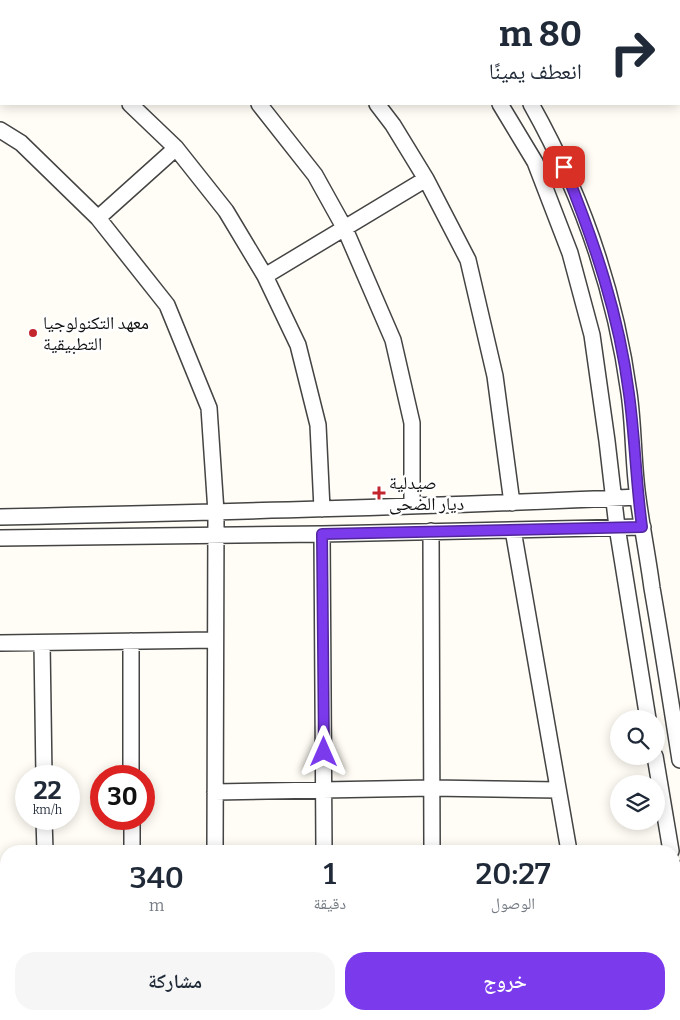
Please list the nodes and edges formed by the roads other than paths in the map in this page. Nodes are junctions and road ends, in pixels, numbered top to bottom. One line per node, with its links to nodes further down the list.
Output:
1 (131, 105): 7 (street)
2 (259, 105): 10 (street)
3 (379, 105): 8 (street)
4 (501, 105): 13 (street)
5 (532, 105): 12 (street)
6 (0, 130): 9 (street)
7 (176, 148): 9 (street); 11 (street)
8 (426, 179): 10 (street); 14 (street)
9 (98, 218): 17 (street)
10 (345, 229): 11 (street); 15 (street)
11 (265, 276): 16 (street)
12 (638, 497): 13 (street); 19 (street)
13 (614, 498): 14 (street); 20 (street)
14 (512, 503): 15 (street)
15 (412, 506): 16 (street)
16 (322, 509): 17 (street)
17 (216, 512): 18 (street); 24 (street)
18 (0, 517)
19 (642, 527): 20 (street); 31 (street)
20 (617, 528): 21 (street); 30 (street)
21 (513, 530): 22 (street); 36 (street)
22 (431, 531): 23 (street); 35 (street)
23 (322, 534): 24 (street); 37 (street)
24 (215, 535): 25 (street); 26 (street)
25 (0, 538)
26 (215, 640): 27 (street); 38 (street)
27 (131, 641): 28 (street); 33 (street)
28 (42, 643): 29 (street); 32 (street)
29 (0, 644)
30 (647, 710)
31 (680, 760)
32 (44, 765)
33 (131, 765)
34 (657, 765): 47 (street)
35 (432, 788): 36 (street); 37 (street); 45 (street)
36 (558, 790): 46 (street)
37 (324, 791): 38 (street); 44 (street)
38 (215, 792): 43 (street)
39 (44, 830): 41 (street)
40 (132, 830): 42 (street)
41 (45, 845)
42 (132, 845)
43 (215, 845)
44 (324, 845)
45 (432, 845)
46 (568, 845)
47 (670, 845)

